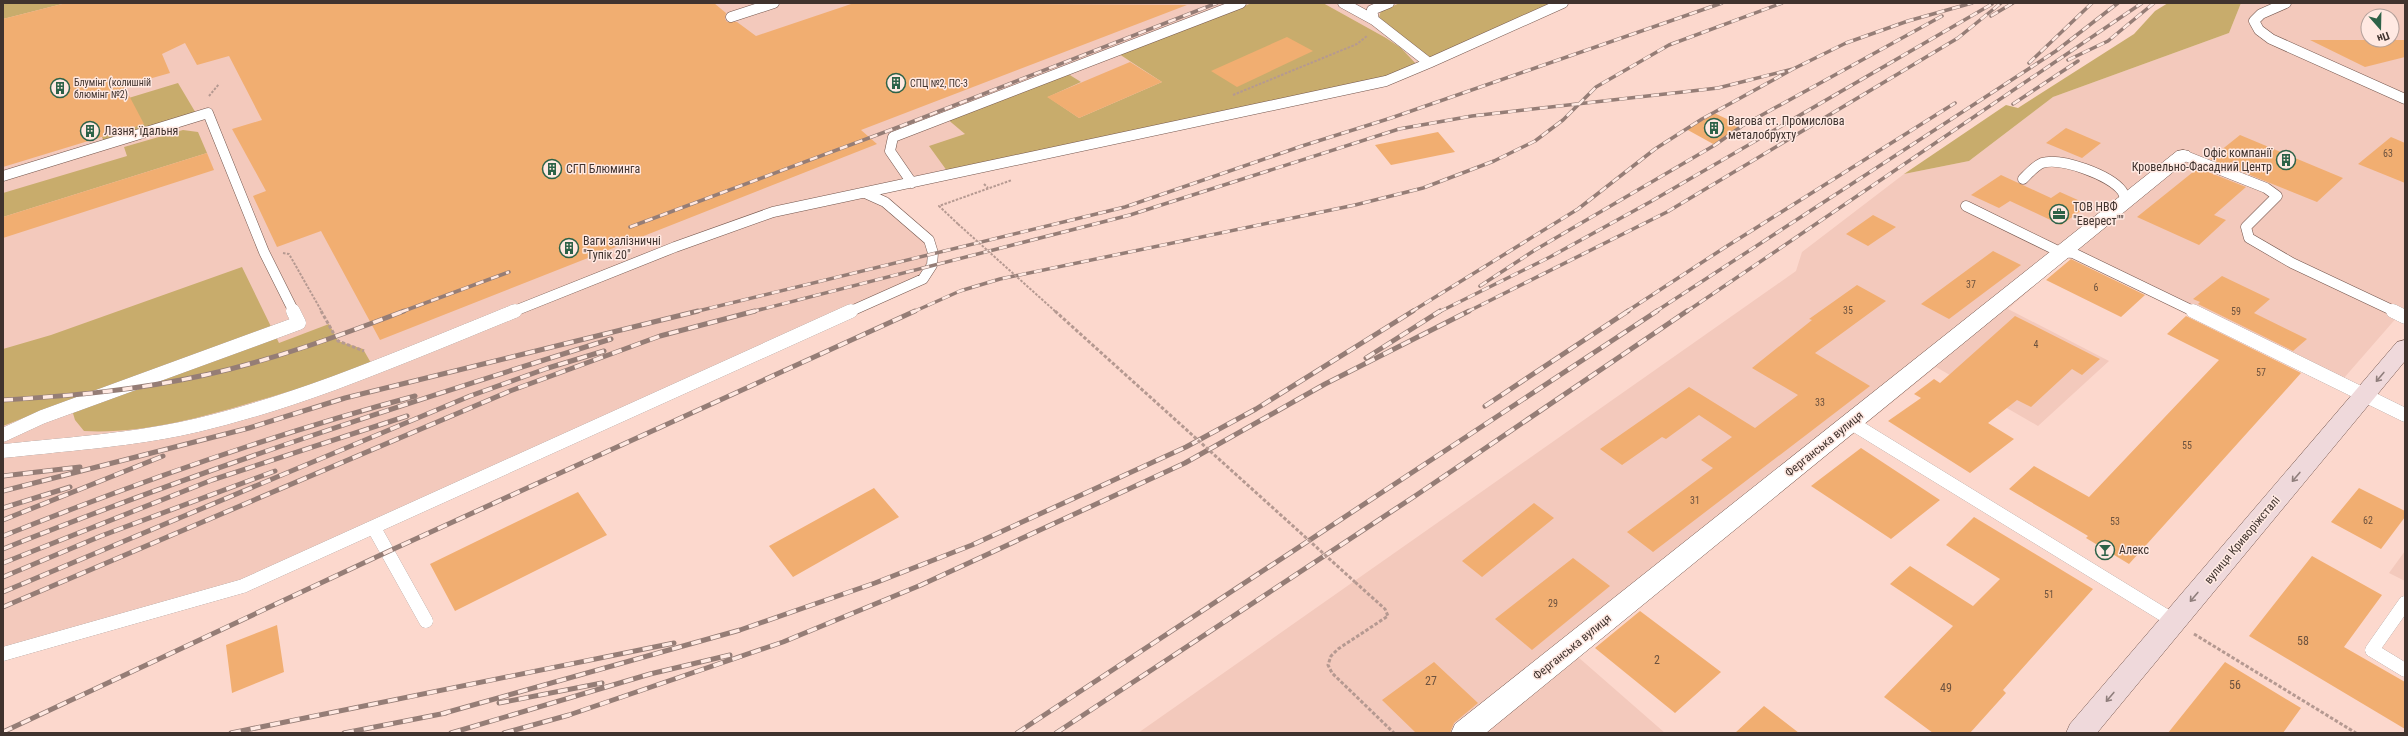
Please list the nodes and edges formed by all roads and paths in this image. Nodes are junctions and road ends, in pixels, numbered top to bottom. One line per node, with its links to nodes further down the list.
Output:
1 (774, 3): 7 (lane)
2 (1241, 3): 14 (lane)
3 (1343, 3): 8 (lane)
4 (1389, 3): 8 (lane)
5 (1563, 3): 9 (lane)
6 (2286, 3): 10 (lane)
7 (731, 17)
8 (1374, 20): 9 (lane)
9 (1429, 63): 14 (lane)
10 (2405, 99)
11 (2183, 155): 16 (street, Ферганська вулиця); 20 (lane)
12 (3, 176): 25 (lane)
13 (2023, 179): 16 (lane)
14 (912, 183): 15 (lane)
15 (865, 194): 26 (lane); 27 (lane)
16 (2126, 203): 19 (street, Ферганська вулиця)
17 (939, 206): 33 (path, bridge)
18 (1966, 206): 19 (lane)
19 (2060, 252): 22 (lane); 24 (street, Ферганська вулиця)
20 (2405, 317)
21 (2405, 347): 22 (main road, вулиця Криворіжсталі, one-way to 22)
22 (2364, 396): 23 (lane); 30 (main road, вулиця Криворіжсталі, one-way to 30)
23 (2405, 415)
24 (1850, 422): 30 (lane); 34 (street, Ферганська вулиця)
25 (3, 435)
26 (3, 451)
27 (374, 528): 29 (lane); 31 (lane)
28 (2405, 603): 32 (lane)
29 (426, 621)
30 (2174, 621): 35 (main road, вулиця Криворіжсталі, one-way to 35); 36 (path)
31 (3, 654)
32 (2405, 670)
33 (1394, 733)
34 (1465, 733)
35 (2080, 733)
36 (2356, 733)

